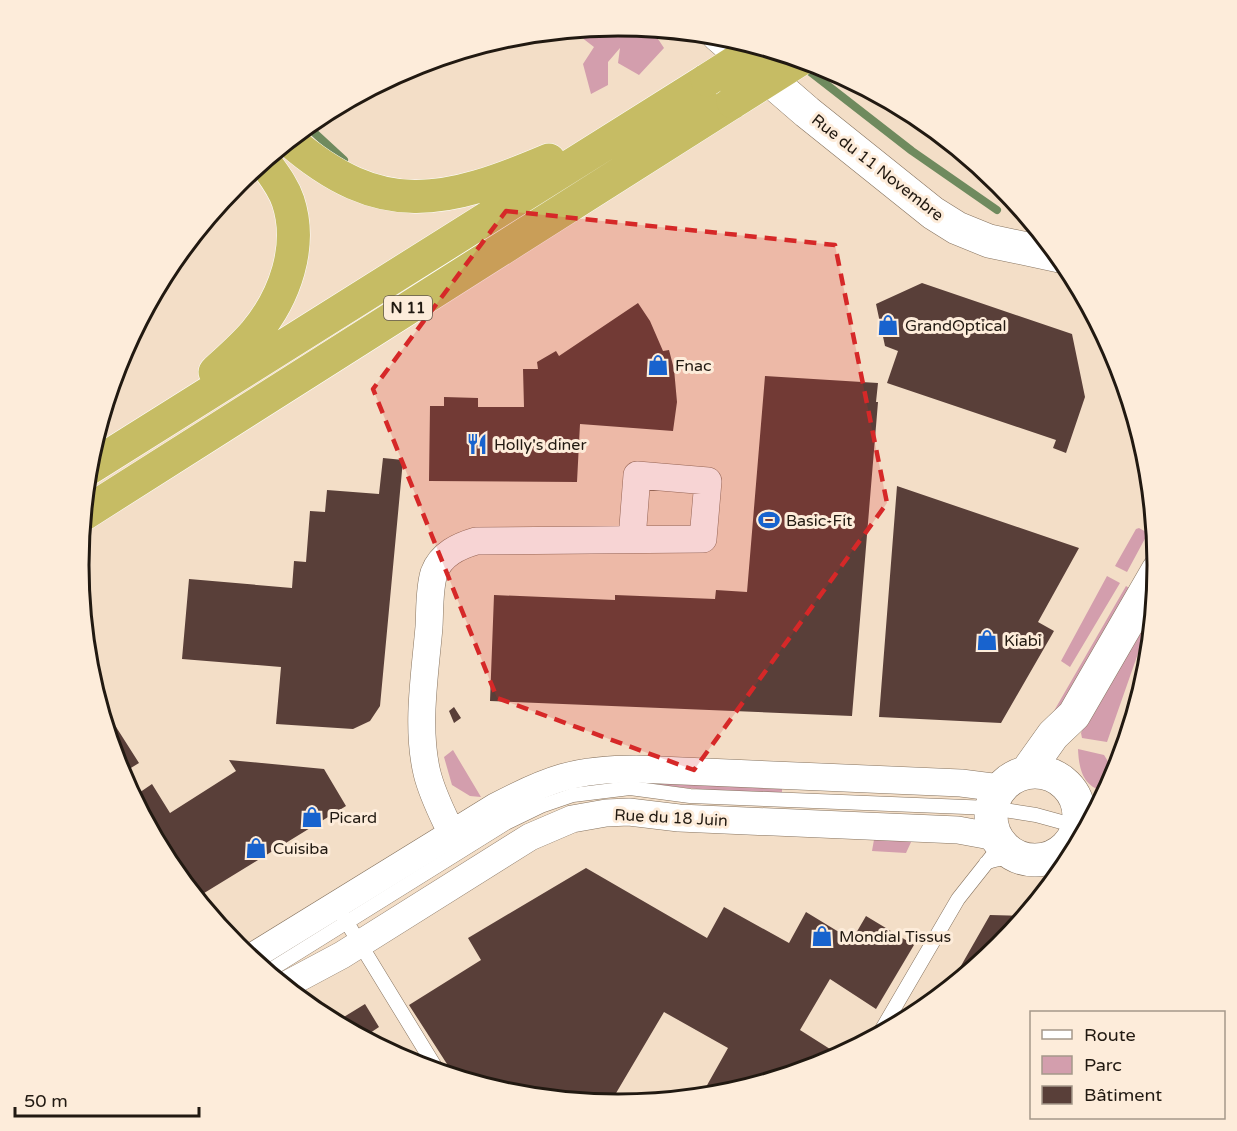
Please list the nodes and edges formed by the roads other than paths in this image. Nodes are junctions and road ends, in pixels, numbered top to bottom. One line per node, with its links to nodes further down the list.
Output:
1 (734, 49): 7 (street, Rue du 11 Novembre)
2 (750, 53): 4 (highway, N 11, bridge)
3 (792, 65): 10 (highway, N 11, bridge)
4 (642, 121): 5 (highway); 8 (highway, N 11)
5 (295, 146)
6 (268, 167): 8 (highway)
7 (1046, 253)
8 (154, 428): 9 (highway, N 11)
9 (99, 462)
10 (93, 509)
11 (632, 539): 19 (street)
12 (1147, 588): 13 (street)
13 (1074, 715): 14 (street); 16 (street)
14 (1067, 786): 15 (street); 16 (street); 17 (street)
15 (1094, 797)
16 (999, 818): 18 (lane); 19 (street, Rue du 18 Juin); 19 (street, Rue du 18 Juin); 20 (street); 25 (lane)
17 (1082, 820)
18 (1081, 823)
19 (471, 840): 21 (street, Rue du 18 Juin); 21 (street, Rue du 18 Juin)
20 (1070, 842)
21 (347, 924): 22 (street, Rue du 18 Juin); 23 (lane); 24 (street, Rue du 18 Juin); 26 (lane)
22 (259, 955)
23 (274, 968)
24 (289, 981)
25 (886, 1022)
26 (431, 1061)

